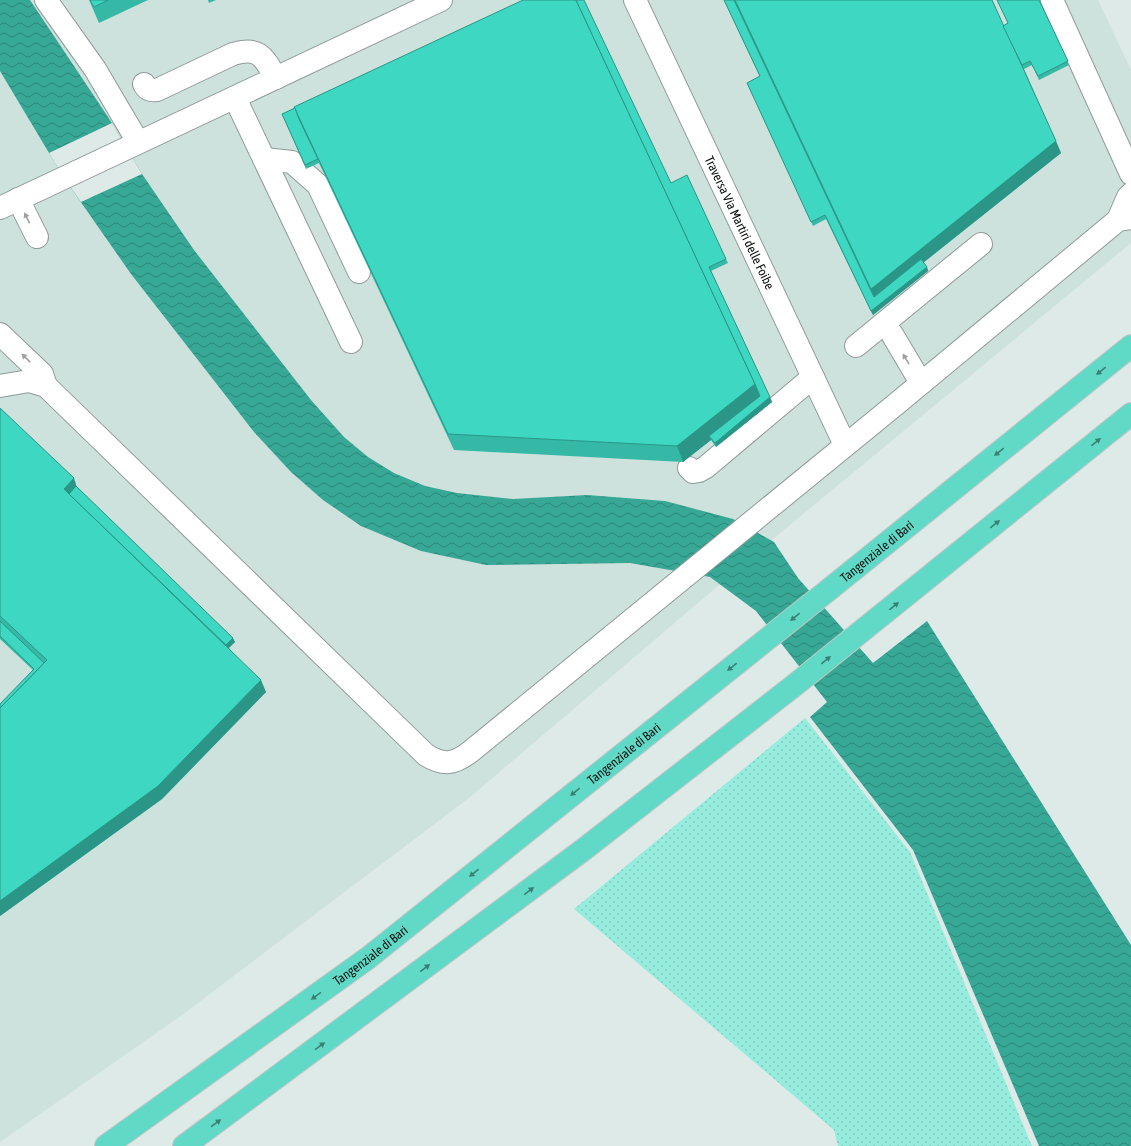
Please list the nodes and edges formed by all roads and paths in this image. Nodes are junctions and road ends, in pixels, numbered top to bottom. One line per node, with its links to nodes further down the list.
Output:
1 (46, 0): 8 (street)
2 (441, 0): 5 (street)
3 (635, 0): 22 (street, Traversa Via Martiri delle Foibe)
4 (1052, 0): 10 (street)
5 (276, 78): 6 (street); 7 (street)
6 (144, 84)
7 (235, 98): 8 (street); 9 (street)
8 (133, 145): 12 (street)
9 (264, 159): 16 (street); 19 (street)
10 (1131, 174)
11 (1131, 194): 13 (street)
12 (9, 203): 14 (street, one-way to 12)
13 (1125, 219): 23 (street)
14 (37, 237)
15 (981, 244): 20 (street)
16 (359, 272)
17 (0, 334): 25 (street, one-way to 17)
18 (892, 334): 23 (street, one-way to 18)
19 (352, 342)
20 (856, 346)
21 (1131, 346): 29 (highway, Tangenziale di Bari, one-way to 29)
22 (813, 378): 27 (street, Traversa Via Martiri delle Foibe); 28 (street)
23 (921, 383): 27 (street)
24 (0, 386): 25 (street)
25 (46, 386): 27 (street)
26 (1131, 414): 30 (highway, one-way to 26)
27 (844, 445)
28 (689, 468)
29 (106, 1146)
30 (184, 1146)

